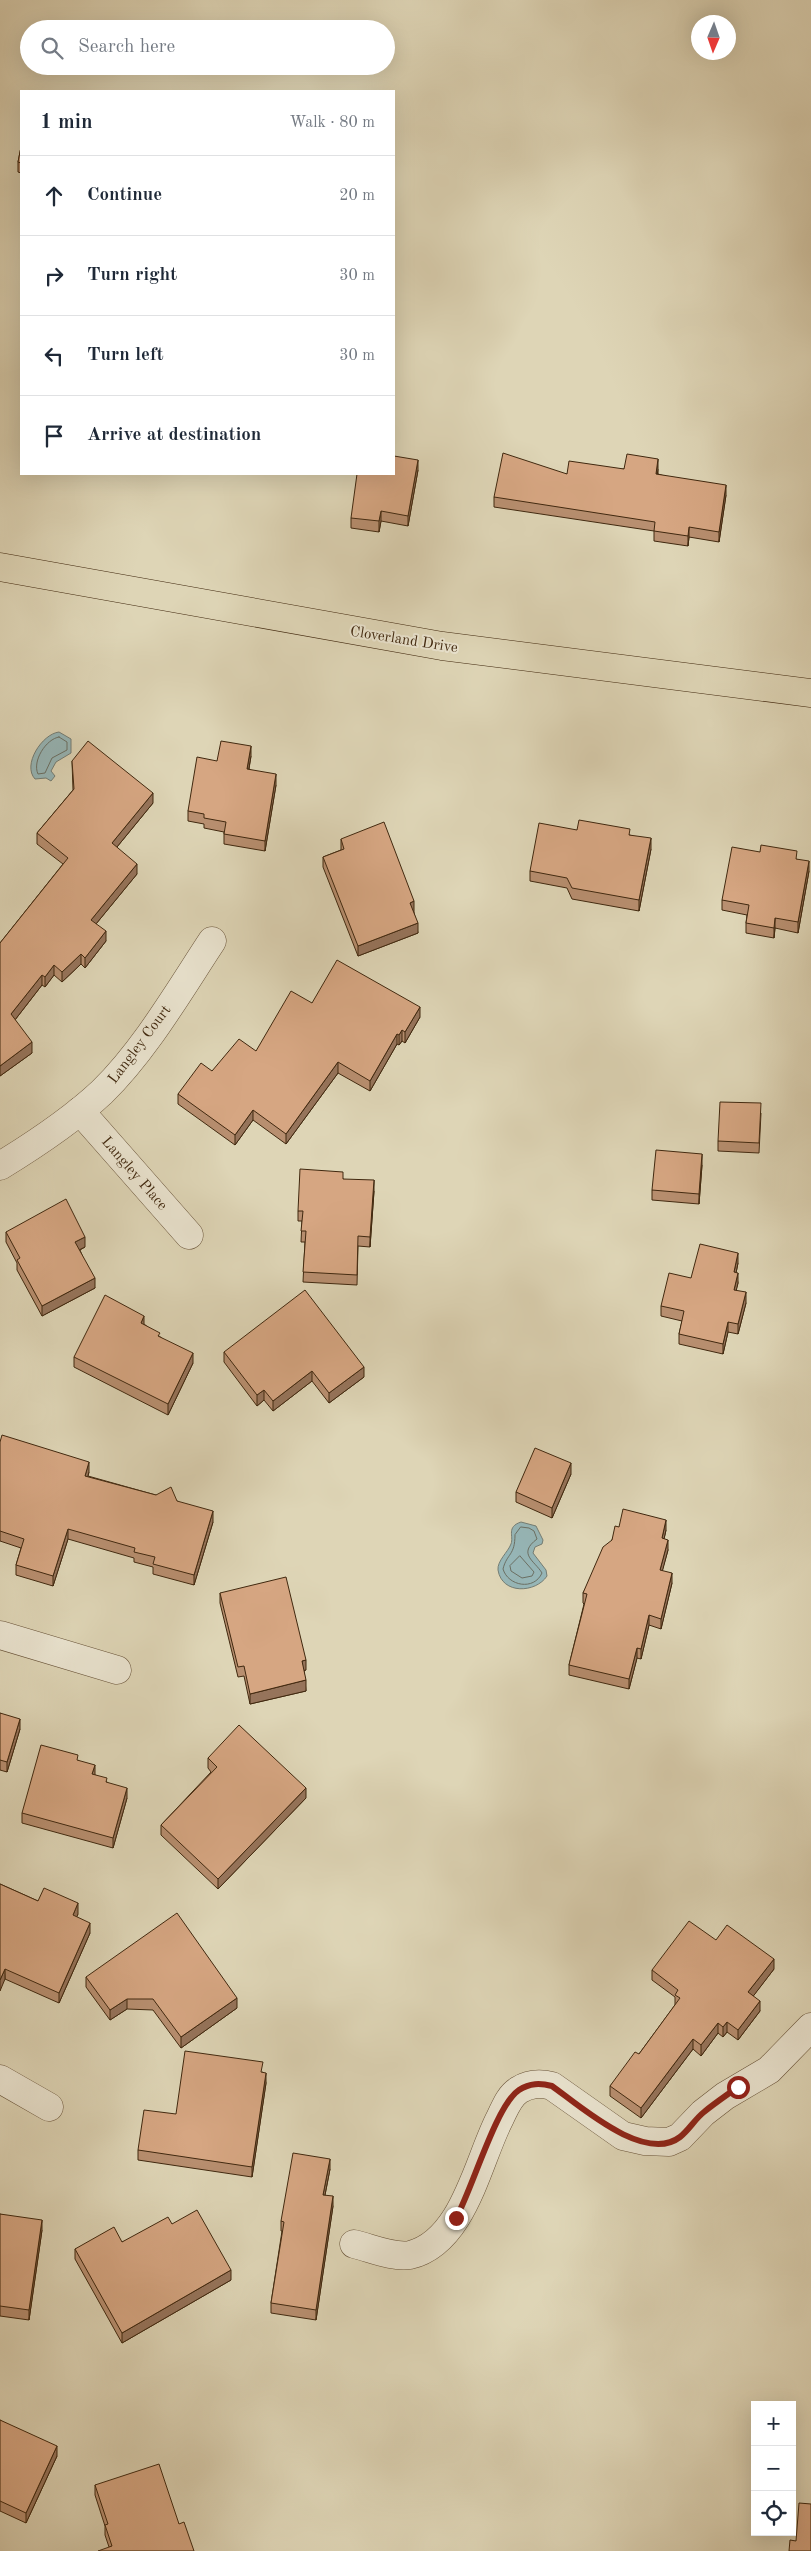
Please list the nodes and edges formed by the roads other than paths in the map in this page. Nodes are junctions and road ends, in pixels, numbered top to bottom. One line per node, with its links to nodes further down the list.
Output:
1 (0, 568): 2 (main road, Cloverland Drive)
2 (811, 693)
3 (212, 941): 4 (street, Langley Court)
4 (80, 1111): 5 (street, Langley Court); 6 (street, Langley Place)
5 (0, 1166)
6 (189, 1235)
7 (0, 1635): 8 (street)
8 (118, 1670)
9 (811, 2027): 12 (street)
10 (0, 2079): 11 (street)
11 (49, 2107)
12 (354, 2244)

